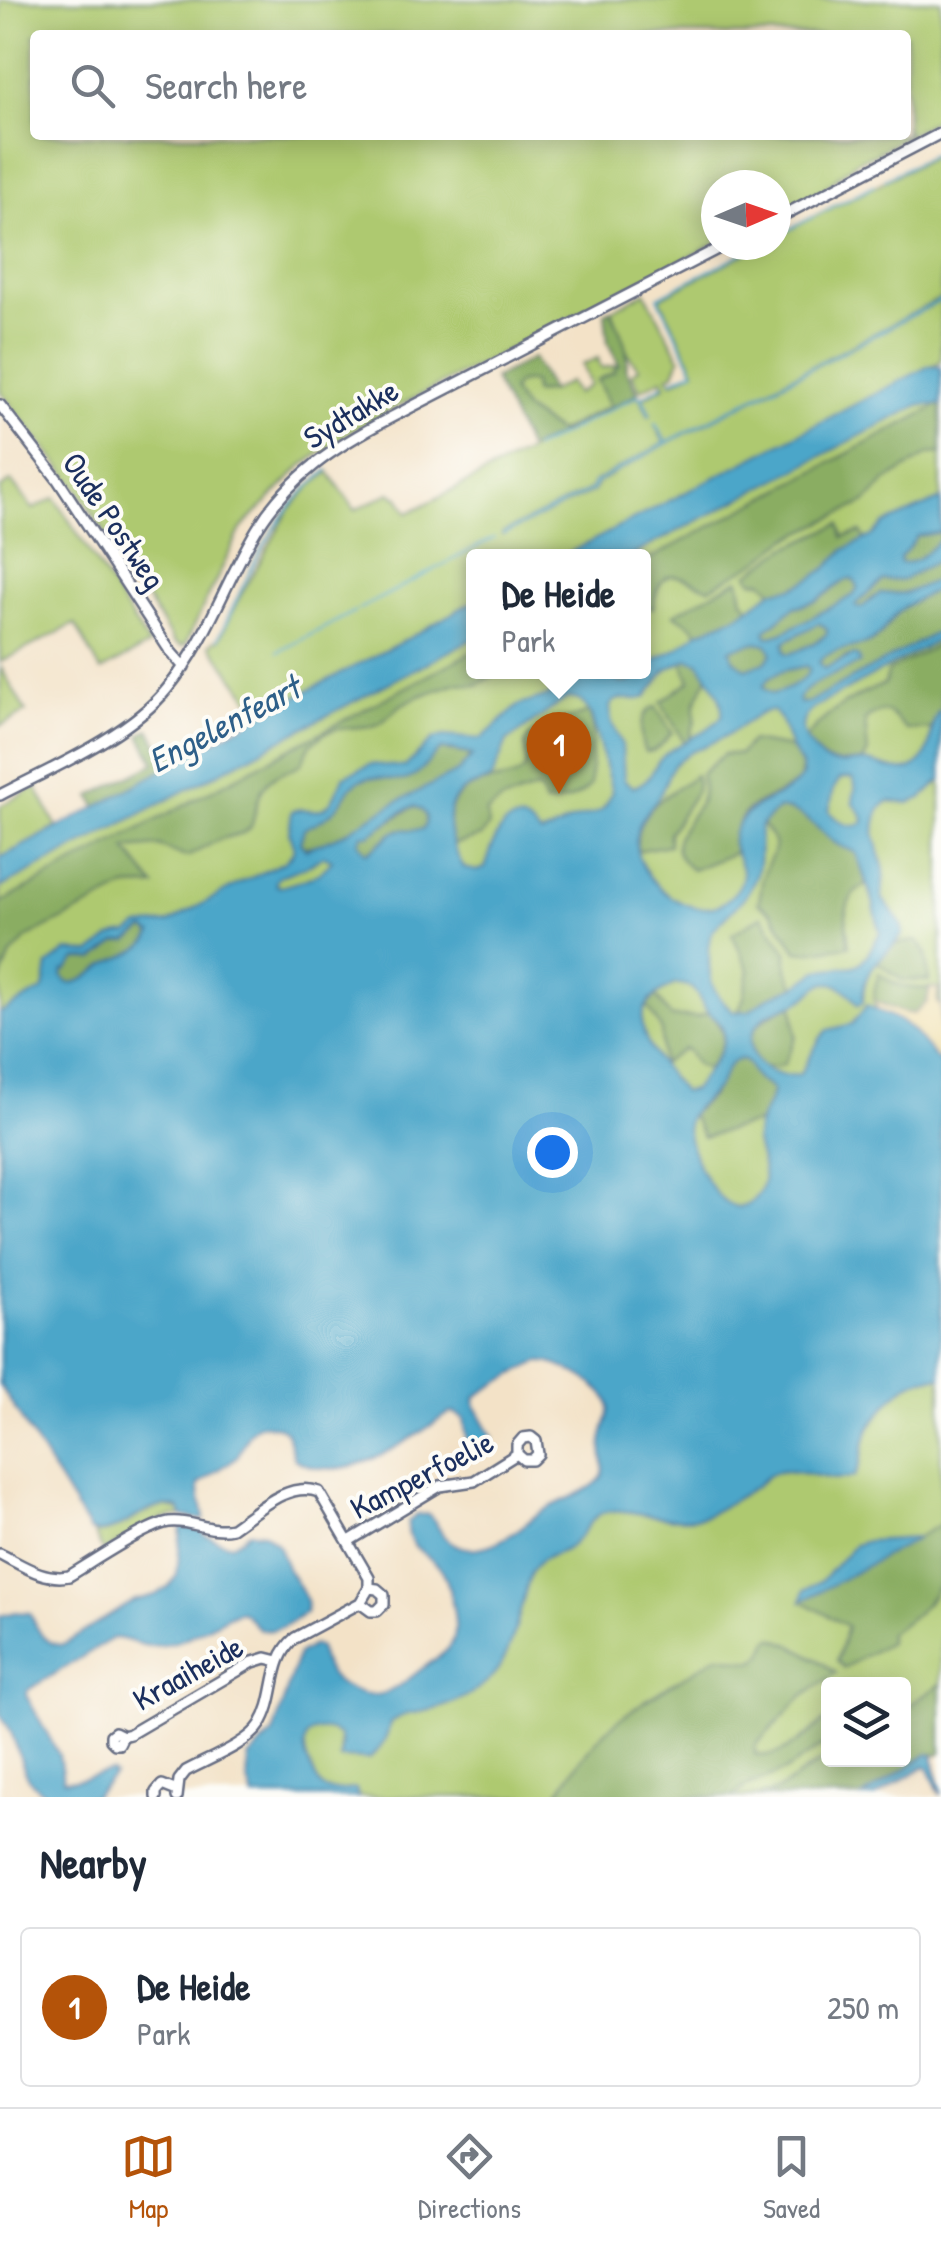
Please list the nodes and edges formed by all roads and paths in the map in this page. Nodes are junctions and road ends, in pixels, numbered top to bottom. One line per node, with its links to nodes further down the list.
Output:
1 (941, 133): 2 (street)
2 (791, 211)
3 (701, 257): 5 (street, Sydtakke)
4 (0, 406): 5 (street, Oude Postweg)
5 (184, 667): 6 (street, Sydtakke)
6 (0, 795)
7 (517, 1454): 8 (street, Kamperfoelie)
8 (349, 1541): 9 (street); 10 (street)
9 (0, 1554)
10 (368, 1588): 11 (street); 11 (street)
11 (360, 1602): 12 (street)
12 (278, 1660): 13 (street, Kraaiheide); 14 (street)
13 (123, 1736)
14 (177, 1794): 15 (street)
15 (156, 1797)

